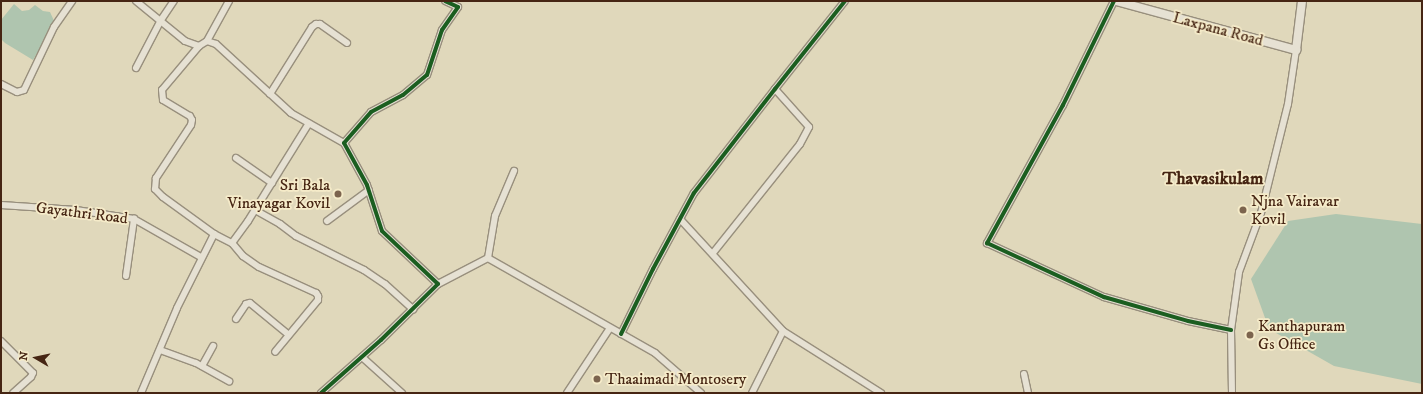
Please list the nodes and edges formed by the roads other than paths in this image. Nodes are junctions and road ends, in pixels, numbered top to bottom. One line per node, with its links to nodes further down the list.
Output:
1 (72, 1): 15 (street)
2 (136, 1): 9 (street)
3 (174, 1): 9 (street)
4 (229, 1): 10 (street)
5 (445, 1): 19 (street)
6 (845, 1): 16 (street)
7 (1115, 1): 13 (street, Laxpana Road); 39 (street)
8 (1302, 1): 13 (street)
9 (161, 20): 12 (street); 14 (street)
10 (207, 41): 12 (street); 17 (street)
11 (347, 43): 17 (street)
12 (199, 46): 29 (street)
13 (1296, 50): 39 (street)
14 (136, 68)
15 (1, 84)
16 (774, 88): 27 (street); 31 (street)
17 (270, 94): 18 (street)
18 (309, 123): 19 (street); 22 (street)
19 (344, 143): 23 (street)
20 (236, 158): 22 (street)
21 (514, 171): 33 (street)
22 (272, 183): 25 (street)
23 (369, 190): 28 (street); 35 (street)
24 (1, 205): 26 (street, Gayathri Road)
25 (255, 210): 30 (street); 36 (street)
26 (134, 219): 32 (street, Gayathri Road); 34 (street)
27 (680, 219): 31 (street); 41 (street)
28 (327, 221)
29 (214, 234): 30 (street); 32 (street)
30 (232, 243): 42 (street)
31 (713, 253): 40 (street)
32 (201, 257): 45 (street)
33 (488, 258): 35 (street); 38 (street)
34 (126, 276)
35 (438, 284): 36 (street)
36 (413, 308): 47 (street)
37 (236, 319): 42 (street)
38 (610, 328): 41 (street); 55 (street)
39 (1231, 330): 60 (street)
40 (783, 331): 57 (street); 58 (street)
41 (621, 334): 56 (street)
42 (289, 335): 46 (street)
43 (1, 341): 51 (street)
44 (213, 346): 48 (street)
45 (160, 350): 48 (street); 52 (street)
46 (275, 352)
47 (362, 357): 53 (street); 54 (street)
48 (202, 366): 50 (street)
49 (1024, 374): 59 (street)
50 (229, 381)
51 (13, 393)
52 (141, 393)
53 (321, 393)
54 (402, 393)
55 (567, 393)
56 (701, 393)
57 (752, 393)
58 (881, 393)
59 (1028, 393)
60 (1232, 393)

